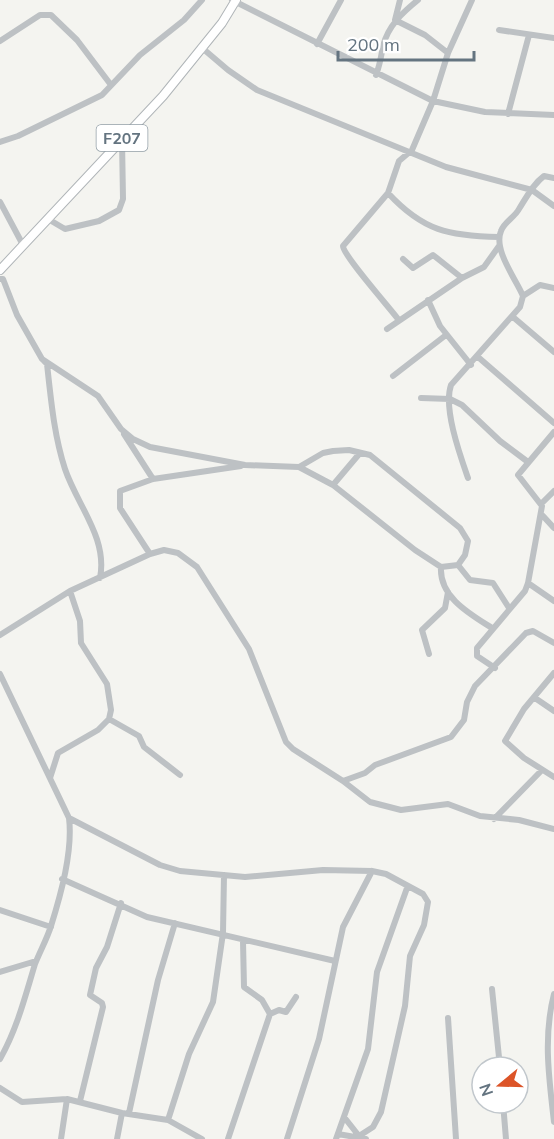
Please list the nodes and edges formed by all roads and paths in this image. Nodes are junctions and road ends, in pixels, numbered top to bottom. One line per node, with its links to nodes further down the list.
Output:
1 (202, 0): 16 (street)
2 (341, 0): 12 (street)
3 (400, 0): 7 (street)
4 (418, 0): 7 (street)
5 (472, 0): 14 (street)
6 (234, 1): 12 (street); 13 (main road, F207)
7 (395, 20): 14 (street); 15 (street)
8 (498, 30): 9 (street)
9 (529, 35): 10 (street); 18 (street)
10 (554, 38)
11 (0, 41): 16 (street)
12 (317, 44): 15 (street)
13 (201, 47): 20 (main road, F207); 22 (street)
14 (448, 53): 17 (street)
15 (376, 75): 17 (street)
16 (111, 85): 21 (street)
17 (433, 101): 18 (street); 22 (street)
18 (508, 114): 19 (street)
19 (554, 115)
20 (122, 139): 28 (main road, F207); 28 (street)
21 (0, 142)
22 (412, 150): 24 (street); 25 (street)
23 (554, 178): 24 (street)
24 (532, 190): 27 (street); 29 (street)
25 (388, 193): 29 (street); 40 (street)
26 (0, 202): 30 (street)
27 (554, 206)
28 (48, 219): 30 (main road, F207)
29 (500, 237): 31 (street)
30 (23, 245): 33 (main road, F207)
31 (499, 246): 34 (street); 37 (street)
32 (402, 259): 34 (street)
33 (0, 270)
34 (462, 278): 38 (street)
35 (0, 279): 45 (street)
36 (554, 288): 37 (street)
37 (523, 296): 39 (street)
38 (428, 300): 40 (street); 42 (street)
39 (513, 317): 43 (street); 44 (street)
40 (398, 320): 41 (street)
41 (387, 328)
42 (446, 335): 46 (street); 48 (street)
43 (554, 352)
44 (478, 357): 46 (street); 52 (street)
45 (42, 359): 47 (street); 49 (street)
46 (471, 364): 51 (street)
47 (58, 370): 49 (street); 53 (street)
48 (393, 376)
49 (47, 379): 69 (street)
50 (421, 398): 51 (street)
51 (450, 399): 56 (street); 59 (street)
52 (554, 423)
53 (120, 429): 57 (street); 60 (street)
54 (554, 432): 56 (street)
55 (360, 453): 58 (street); 61 (street); 67 (street)
56 (528, 462): 63 (street)
57 (244, 465): 58 (street); 60 (street)
58 (298, 467): 61 (street)
59 (468, 478)
60 (153, 479): 66 (street)
61 (333, 485): 68 (street)
62 (554, 491): 63 (street)
63 (542, 503): 64 (street)
64 (543, 516): 65 (street); 70 (street)
65 (554, 528)
66 (150, 554): 69 (street); 89 (street)
67 (458, 565): 68 (street); 74 (street)
68 (441, 567): 72 (street)
69 (100, 578): 71 (street)
70 (528, 583): 73 (street); 74 (street)
71 (70, 591): 76 (street); 84 (street)
72 (448, 592): 75 (street); 78 (street)
73 (554, 601)
74 (509, 608): 75 (street)
75 (492, 628): 79 (street)
76 (0, 635)
77 (554, 643): 79 (street)
78 (429, 654)
79 (495, 668): 89 (street)
80 (554, 673): 82 (street)
81 (0, 674): 88 (street)
82 (535, 698): 83 (street); 85 (street)
83 (554, 711)
84 (110, 719): 86 (street); 88 (street)
85 (542, 770): 87 (street); 91 (street)
86 (180, 775)
87 (554, 777)
88 (50, 778): 90 (street)
89 (343, 781): 91 (street)
90 (69, 818): 94 (street); 95 (street)
91 (494, 819): 92 (street)
92 (553, 828)
93 (372, 871): 94 (street); 96 (street); 104 (street)
94 (224, 875): 101 (street)
95 (62, 879): 97 (street); 100 (street)
96 (408, 888): 118 (street); 122 (street)
97 (121, 903): 99 (street); 115 (street)
98 (0, 910): 100 (street)
99 (174, 923): 101 (street); 116 (street)
100 (51, 927): 103 (street)
101 (224, 933): 102 (street); 119 (street)
102 (243, 940): 104 (street); 109 (street)
103 (36, 961): 105 (street); 112 (street)
104 (335, 961): 127 (street)
105 (0, 972)
106 (492, 989): 111 (street)
107 (554, 994): 120 (street)
108 (296, 997): 109 (street)
109 (270, 1014): 126 (street)
110 (448, 1018): 128 (street)
111 (499, 1055)
112 (0, 1059)
113 (0, 1088): 114 (street)
114 (67, 1099): 115 (street); 123 (street)
115 (80, 1101): 116 (street)
116 (126, 1113): 119 (street); 124 (street)
117 (504, 1115): 129 (street)
118 (344, 1117): 121 (street); 122 (street)
119 (168, 1120): 125 (street)
120 (554, 1122)
121 (337, 1137): 122 (street)
122 (363, 1138)
123 (61, 1139)
124 (117, 1139)
125 (202, 1139)
126 (228, 1139)
127 (287, 1139)
128 (456, 1139)
129 (506, 1139)

